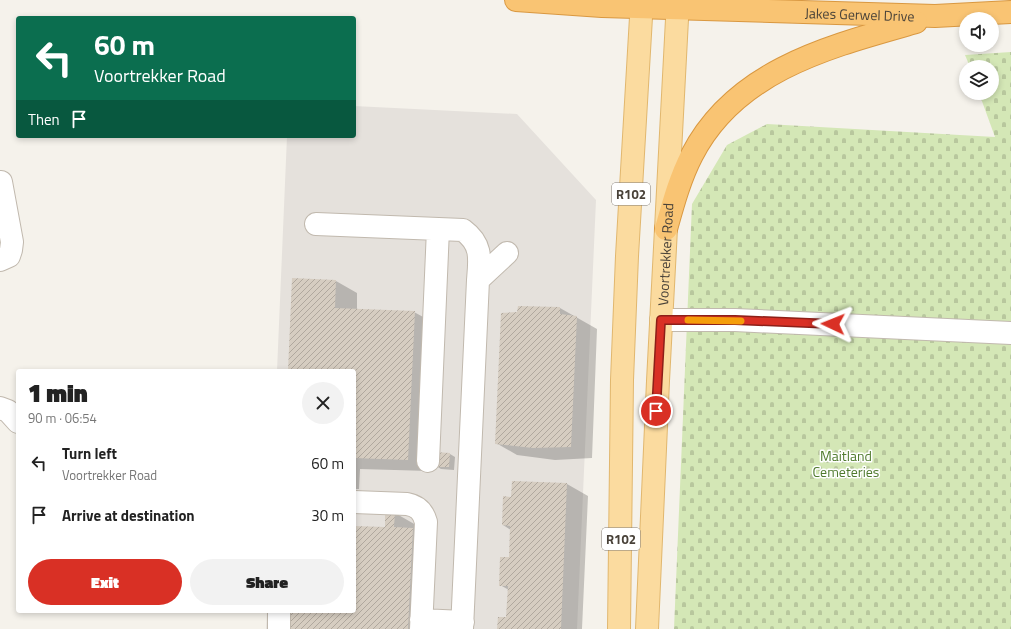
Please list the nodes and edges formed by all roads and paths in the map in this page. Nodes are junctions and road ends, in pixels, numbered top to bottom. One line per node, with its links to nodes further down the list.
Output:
1 (516, 0): 2 (highway, Jakes Gerwel Drive)
2 (642, 4): 3 (highway, Jakes Gerwel Drive); 23 (main road, R102)
3 (678, 4): 5 (highway, Jakes Gerwel Drive); 9 (main road, Voortrekker Road / R102)
4 (1011, 12): 5 (highway, Jakes Gerwel Drive)
5 (935, 16): 9 (highway)
6 (1, 182): 11 (lane)
7 (316, 224): 8 (lane)
8 (438, 229): 12 (lane); 17 (lane)
9 (666, 229): 13 (main road, Voortrekker Road / R102)
10 (507, 253): 12 (lane)
11 (0, 260)
12 (478, 280): 21 (lane)
13 (661, 320): 14 (lane); 24 (main road, Voortrekker Road / R102)
14 (1011, 333)
15 (0, 408): 16 (lane)
16 (16, 420)
17 (428, 461)
18 (356, 502): 20 (lane)
19 (279, 613): 22 (lane)
20 (421, 625): 21 (lane)
21 (462, 626)
22 (279, 629)
23 (620, 629)
24 (647, 629)

